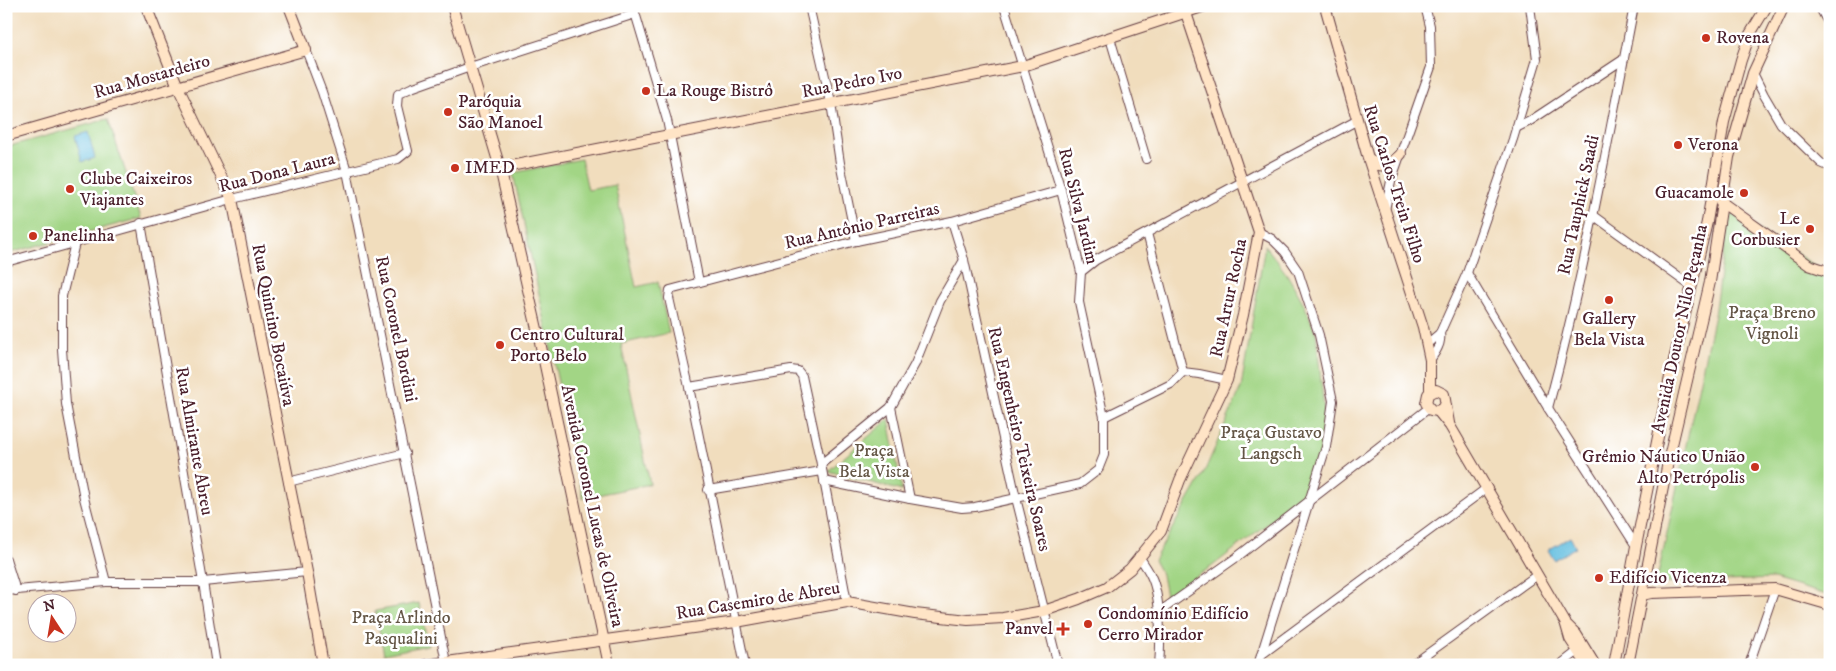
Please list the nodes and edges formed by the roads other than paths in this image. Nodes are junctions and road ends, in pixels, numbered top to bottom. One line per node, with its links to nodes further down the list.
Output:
1 (146, 6): 23 (street, Rua Quintino Bocaiúva)
2 (289, 6): 18 (street, Rua Coronel Bordini)
3 (452, 6): 21 (street, Avenida Coronel Lucas de Oliveira)
4 (809, 6): 27 (street)
5 (1004, 6): 20 (street, Rua Silva Jardim)
6 (1205, 6): 15 (street, Rua Pedro Ivo)
7 (1325, 6): 28 (street, Rua Carlos Trein Filho)
8 (1425, 6): 32 (street)
9 (1530, 6): 29 (street)
10 (1634, 6): 19 (street, Rua Tauphick Saadi)
11 (1767, 6): 24 (street, Avenida Doutor Nilo Peçanha)
12 (1784, 6): 22 (street, Avenida Doutor Nilo Peçanha)
13 (1819, 6): 16 (street)
14 (634, 10): 21 (street); 30 (street)
15 (1185, 10): 17 (street, Rua Pedro Ivo); 39 (street, Rua Artur Rocha)
16 (1830, 26)
17 (1110, 38): 20 (street, Rua Pedro Ivo); 34 (street)
18 (306, 50): 23 (street, Rua Mostardeiro); 37 (street, Rua Coronel Bordini)
19 (1624, 59): 29 (street); 44 (street, Rua Tauphick Saadi)
20 (1023, 66): 27 (street, Rua Pedro Ivo); 40 (street, Rua Silva Jardim)
21 (470, 67): 36 (street, Avenida Coronel Lucas de Oliveira); 37 (street, Rua Dona Laura)
22 (1753, 73): 24 (street); 25 (street, Avenida Doutor Nilo Peçanha); 26 (street)
23 (178, 87): 31 (street, Rua Mostardeiro); 41 (street, Rua Quintino Bocaiúva)
24 (1733, 91): 38 (street, Avenida Doutor Nilo Peçanha)
25 (1746, 95): 26 (street); 42 (street, Avenida Doutor Nilo Peçanha)
26 (1764, 95): 35 (street)
27 (831, 103): 30 (street, Rua Pedro Ivo); 49 (street)
28 (1356, 121): 33 (street, Rua Carlos Trein Filho); 39 (street)
29 (1516, 128): 55 (street)
30 (671, 135): 36 (street, Rua Pedro Ivo); 56 (street)
31 (6, 136)
32 (1402, 154): 33 (street); 43 (street)
33 (1368, 158): 43 (street, Rua Carlos Trein Filho)
34 (1146, 159)
35 (1830, 167)
36 (500, 168): 96 (street, Avenida Coronel Lucas de Oliveira)
37 (347, 171): 41 (street, Rua Dona Laura); 68 (street, Rua Coronel Bordini)
38 (1714, 177): 42 (street); 57 (street, Avenida Doutor Nilo Peçanha)
39 (1243, 181): 47 (street); 48 (street, Rua Artur Rocha)
40 (1061, 190): 45 (street, Rua Antônio Parreiras); 53 (street, Rua Silva Jardim)
41 (232, 199): 46 (street, Rua Dona Laura); 71 (street, Rua Quintino Bocaiúva)
42 (1723, 204): 54 (street); 89 (street, Avenida Doutor Nilo Peçanha)
43 (1385, 210): 59 (street, Rua Carlos Trein Filho)
44 (1593, 215): 57 (street); 66 (street, Rua Tauphick Saadi)
45 (952, 220): 49 (street, Rua Antônio Parreiras); 51 (street, Rua Engenheiro Teixeira Soares)
46 (141, 223): 50 (street, Rua Dona Laura); 85 (street, Rua Almirante Abreu)
47 (1147, 232): 53 (street); 61 (street)
48 (1259, 232): 62 (street, Rua Artur Rocha); 76 (street)
49 (856, 242): 56 (street, Rua Antônio Parreiras)
50 (75, 243): 52 (street, Rua Dona Laura); 84 (street)
51 (964, 260): 65 (street); 74 (street, Rua Engenheiro Teixeira Soares)
52 (6, 262)
53 (1081, 272): 67 (street, Rua Silva Jardim)
54 (1830, 272)
55 (1467, 273): 58 (street); 66 (street)
56 (699, 282): 63 (street, Rua Antônio Parreiras)
57 (1692, 286): 78 (street, Avenida Doutor Nilo Peçanha)
58 (1440, 333): 59 (street); 60 (street)
59 (1427, 344): 60 (street, Rua Carlos Trein Filho)
60 (1430, 360): 64 (street, Rua Carlos Trein Filho)
61 (1183, 372): 62 (street); 67 (street)
62 (1227, 380): 80 (street, Rua Artur Rocha)
63 (689, 387): 69 (street); 73 (street)
64 (1434, 401): 72 (street); 76 (street)
65 (892, 407): 69 (street); 75 (street)
66 (1548, 408): 77 (street)
67 (1104, 417): 74 (street, Rua Silva Jardim)
68 (405, 453): 71 (street); 102 (street, Rua Coronel Bordini)
69 (822, 468): 70 (street); 73 (street)
70 (824, 481): 75 (street, Rua Silva Jardim); 90 (street)
71 (288, 482): 82 (street, Rua Quintino Bocaiúva)
72 (1487, 488): 83 (street); 98 (street)
73 (708, 490): 94 (street)
74 (1016, 498): 75 (street, Rua Silva Jardim); 92 (street, Rua Engenheiro Teixeira Soares)
75 (910, 499)
76 (1308, 503): 93 (street); 98 (street)
77 (1626, 530): 78 (street); 79 (street)
78 (1639, 530): 79 (street, Avenida Doutor Nilo Peçanha)
79 (1636, 546): 99 (street, Avenida Doutor Nilo Peçanha)
80 (1140, 556): 92 (street, Rua Casemiro de Abreu); 93 (street)
81 (6, 559): 88 (street)
82 (307, 572): 85 (street); 104 (street, Rua Quintino Bocaiúva)
83 (1537, 575): 95 (street); 110 (street)
84 (106, 582): 85 (street); 88 (street)
85 (203, 582): 103 (street, Rua Almirante Abreu)
86 (1775, 589): 89 (street); 91 (street); 113 (street)
87 (6, 591): 88 (street)
88 (16, 591)
89 (1645, 592): 112 (street, Avenida Doutor Nilo Peçanha)
90 (848, 602): 92 (street, Rua Casemiro de Abreu); 94 (street, Rua Casemiro de Abreu)
91 (1830, 604)
92 (1044, 611): 108 (street, Rua Engenheiro Teixeira Soares)
93 (1159, 612): 100 (street)
94 (736, 622): 96 (street, Rua Casemiro de Abreu); 107 (street)
95 (1566, 624): 97 (street); 101 (street)
96 (604, 640): 102 (street, Rua Casemiro de Abreu); 106 (street, Avenida Coronel Lucas de Oliveira)
97 (1578, 651): 101 (street); 111 (street)
98 (1261, 655): 109 (street)
99 (1615, 660): 101 (street)
100 (1158, 662)
101 (1591, 662)
102 (446, 663): 105 (street, Rua Casemiro de Abreu)
103 (216, 665)
104 (323, 665)
105 (425, 665)
106 (610, 665)
107 (745, 665)
108 (1058, 665)
109 (1258, 665)
110 (1412, 665)
111 (1560, 665)
112 (1628, 665)
113 (1749, 665)

